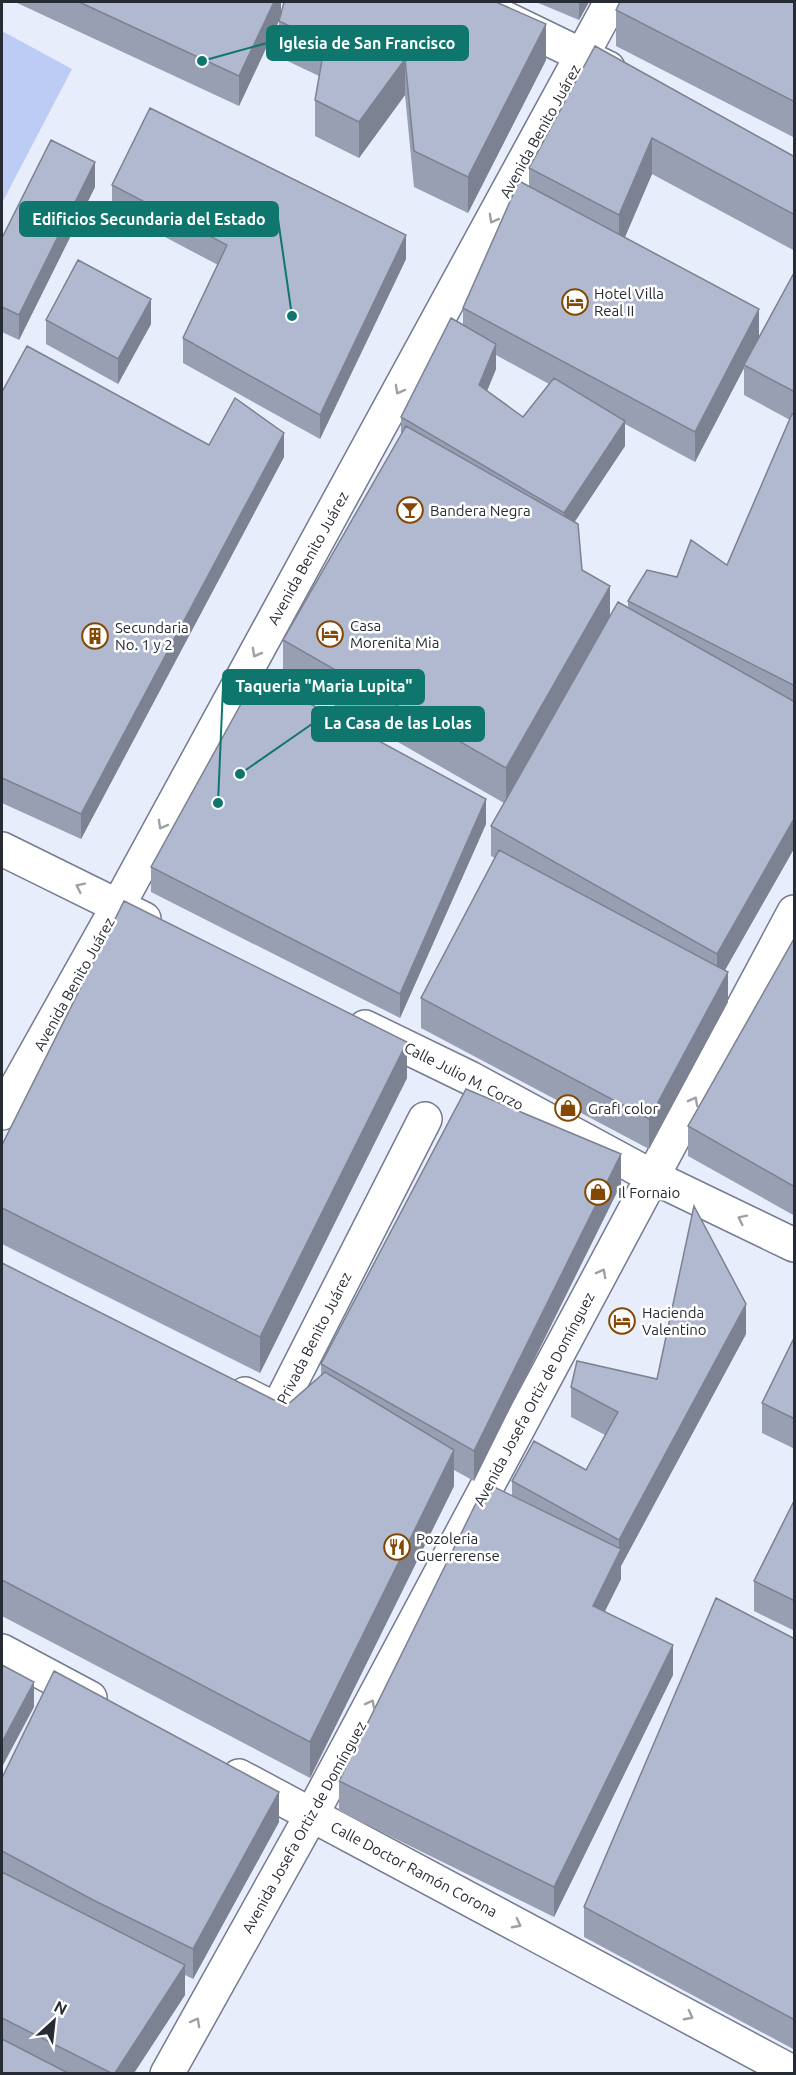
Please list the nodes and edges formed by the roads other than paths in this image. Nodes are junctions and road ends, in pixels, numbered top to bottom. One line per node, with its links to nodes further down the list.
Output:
1 (472, 2): 3 (street)
2 (611, 2): 3 (street, Avenida Benito Juárez)
3 (582, 54): 4 (street); 6 (street, Avenida Benito Juárez, one-way to 6)
4 (633, 82)
5 (2, 849): 6 (street, one-way to 5)
6 (118, 906): 8 (street); 10 (street, Avenida Benito Juárez)
7 (795, 912): 12 (street, Avenida Josefa Ortiz de Domínguez, one-way to 7)
8 (171, 932)
9 (342, 1015): 12 (street, Calle Julio M. Corzo)
10 (2, 1113)
11 (425, 1119): 14 (street, Privada Benito Juárez)
12 (653, 1177): 13 (street, Calle Julio M. Corzo, one-way to 12); 18 (street, Avenida Josefa Ortiz de Domínguez, one-way to 12)
13 (795, 1245)
14 (214, 1378)
15 (2, 1651): 16 (street)
16 (115, 1711)
17 (209, 1760): 18 (street, Calle Doctor Ramón Corona)
18 (312, 1814): 19 (street, Avenida Josefa Ortiz de Domínguez, one-way to 18); 20 (street, Calle Doctor Ramón Corona, one-way to 20)
19 (167, 2073)
20 (795, 2073)

